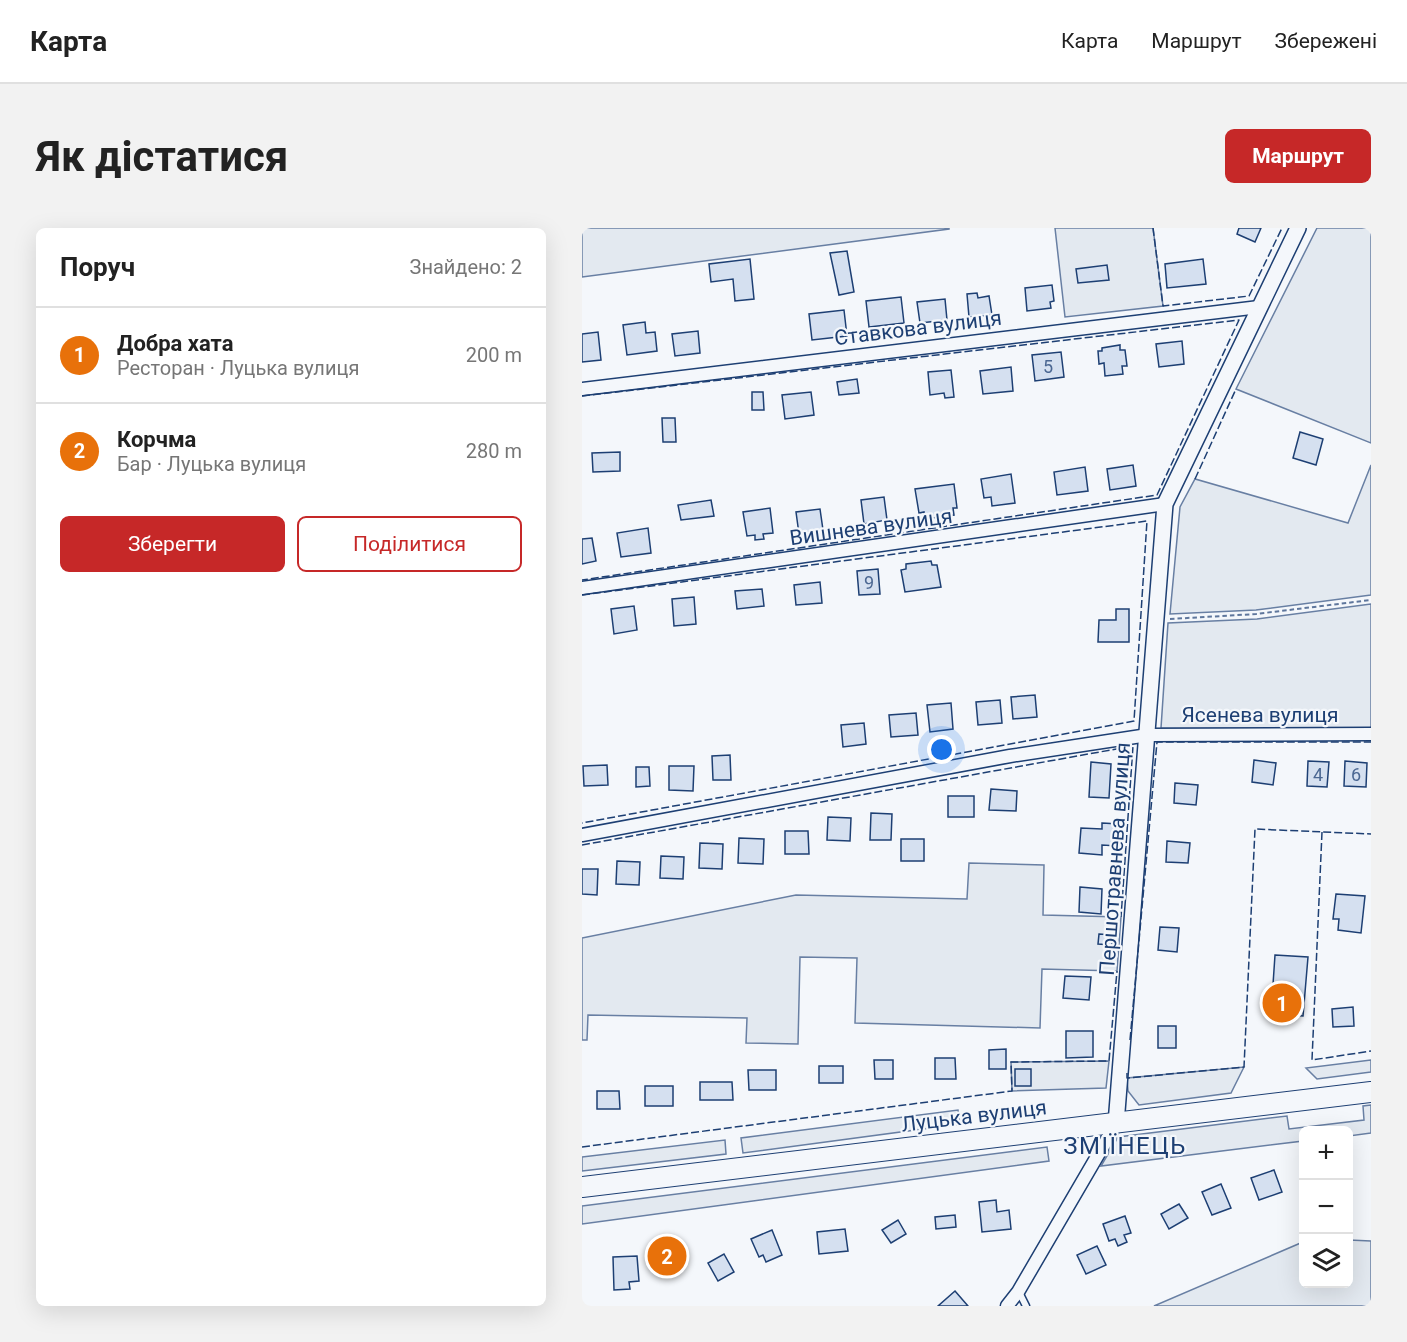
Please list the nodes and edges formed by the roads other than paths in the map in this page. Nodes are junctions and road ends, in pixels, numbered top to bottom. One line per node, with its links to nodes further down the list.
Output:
1 (1298, 228): 2 (street)
2 (1259, 307): 3 (street, Ставкова вулиця); 4 (street)
3 (582, 389)
4 (1165, 504): 5 (street, Вишнева вулиця); 7 (street)
5 (582, 588)
6 (1371, 734): 7 (street, Ясенева вулиця)
7 (1148, 735): 8 (street, Першотравнева вулиця); 10 (street, Першотравнева вулиця)
8 (582, 835)
9 (1371, 1092): 10 (main road, Луцька вулиця)
10 (1116, 1124): 11 (main road, Луцька вулиця); 12 (street)
11 (582, 1187)
12 (1018, 1292): 13 (street); 14 (lane)
13 (1007, 1306)
14 (1026, 1306)

